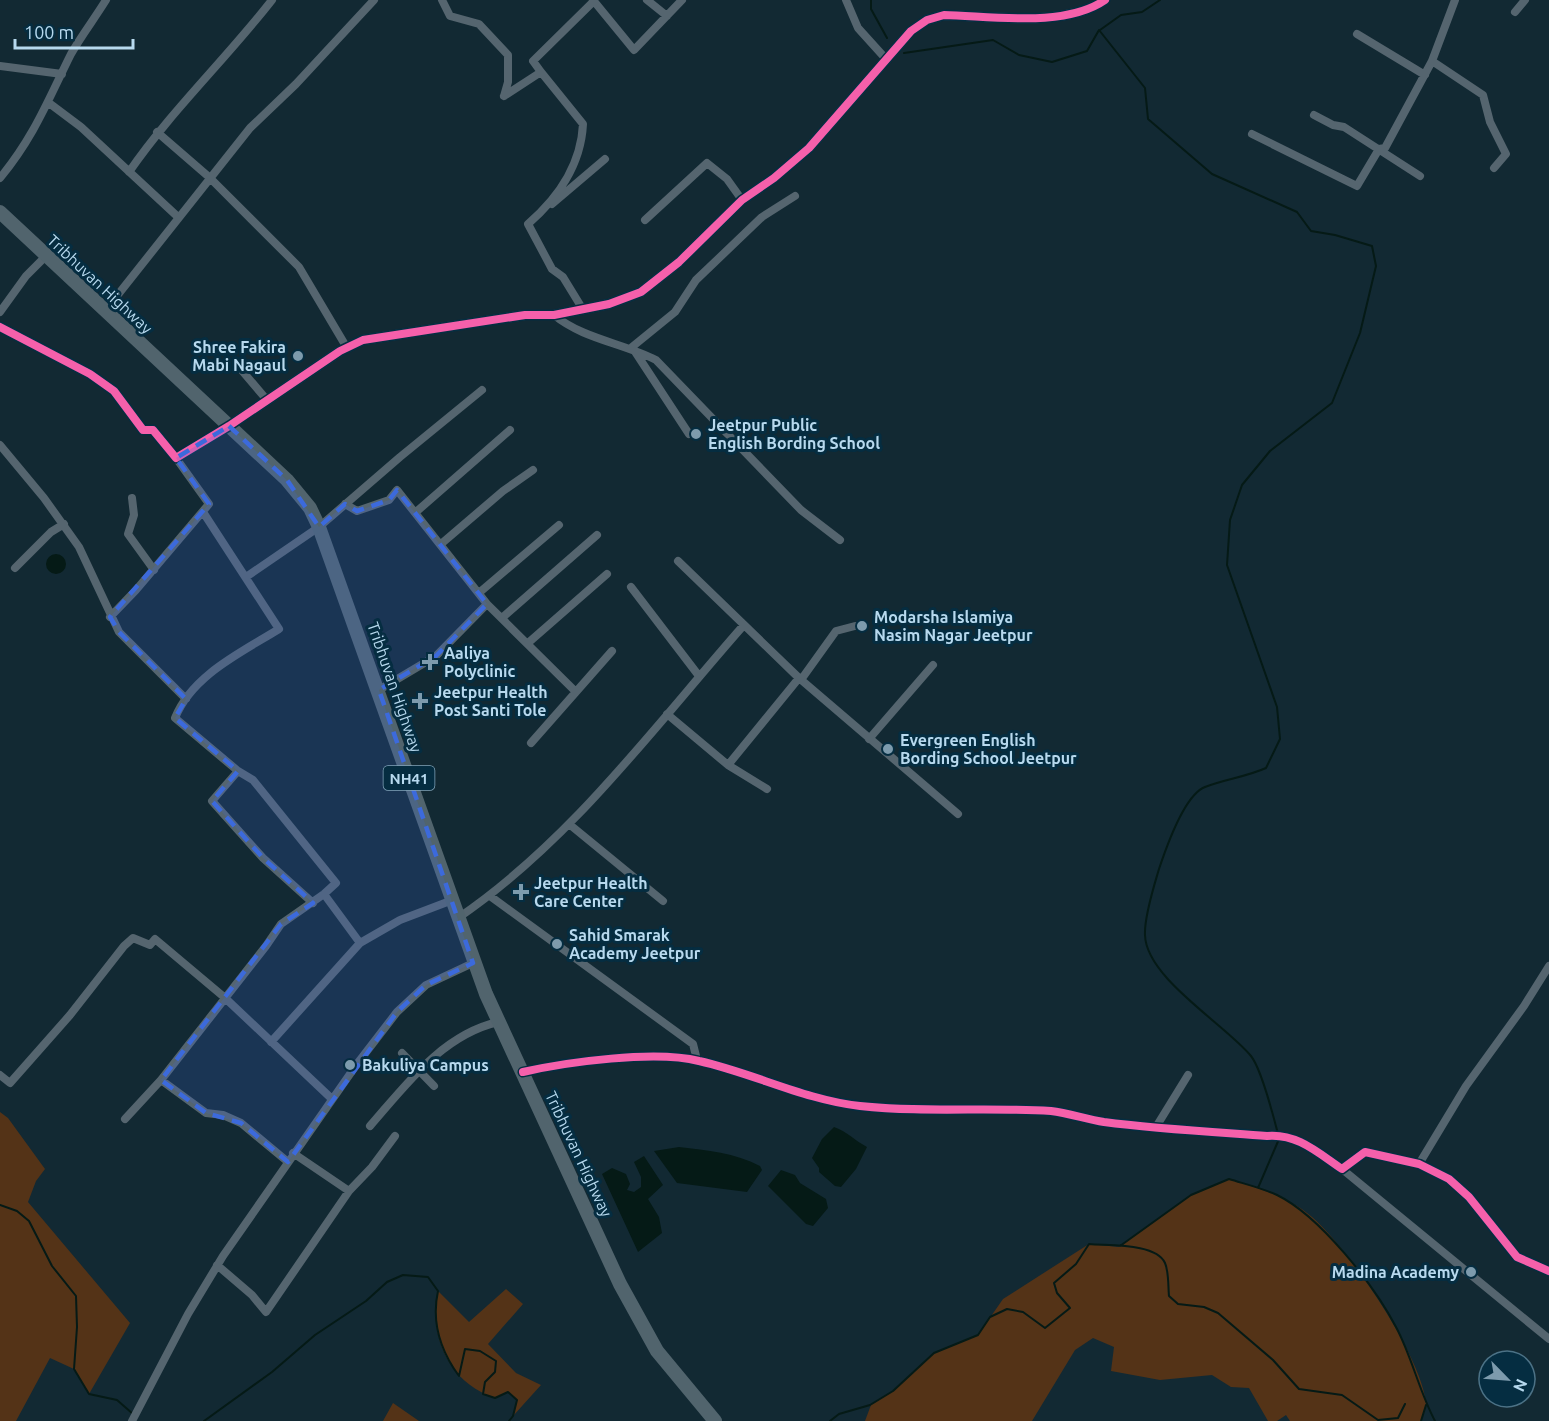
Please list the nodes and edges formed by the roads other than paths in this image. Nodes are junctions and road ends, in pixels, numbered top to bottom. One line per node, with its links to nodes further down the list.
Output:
1 (106, 0): 19 (street)
2 (272, 0): 23 (street)
3 (442, 0): 18 (street)
4 (647, 0): 13 (street)
5 (682, 0): 13 (street)
6 (846, 0): 15 (street)
7 (1105, 0): 15 (street)
8 (1455, 0): 16 (street)
9 (1525, 0): 12 (street)
10 (371, 1): 30 (street)
11 (593, 1): 13 (street); 18 (street)
12 (1515, 12)
13 (667, 16)
14 (1357, 34): 20 (street)
15 (886, 59): 33 (street)
16 (1432, 61): 20 (street); 27 (street)
17 (0, 66): 19 (street)
18 (541, 72): 34 (street)
19 (62, 74): 21 (street)
20 (1425, 75): 25 (street)
21 (49, 103): 28 (street); 31 (street)
22 (1314, 115): 25 (street)
23 (157, 132): 28 (street); 30 (street)
24 (1252, 134): 25 (street)
25 (1379, 149): 29 (street)
26 (605, 159): 34 (street)
27 (1494, 168)
28 (129, 172): 36 (street)
29 (1420, 176)
30 (209, 177): 36 (street); 45 (street)
31 (0, 178)
32 (795, 196): 44 (street)
33 (742, 200): 37 (street); 39 (street)
34 (552, 204): 39 (street)
35 (0, 212): 38 (highway, Tribhuvan Highway / NH41)
36 (178, 217): 40 (street)
37 (645, 220)
38 (46, 256): 40 (highway, Tribhuvan Highway / NH41); 41 (street)
39 (582, 308): 42 (street)
40 (105, 311): 49 (highway, Tribhuvan Highway / NH41)
41 (0, 312)
42 (554, 315): 44 (street); 45 (street)
43 (0, 327): 53 (street)
44 (632, 347): 51 (street); 63 (street)
45 (347, 348): 48 (street)
46 (238, 366): 48 (street)
47 (482, 390): 56 (street)
48 (267, 400): 49 (street)
49 (229, 426): 53 (street); 61 (highway, Tribhuvan Highway / NH41)
50 (510, 430): 58 (street)
51 (689, 434)
52 (0, 445): 59 (street)
53 (176, 458): 57 (street)
54 (533, 470): 64 (street)
55 (132, 498): 67 (street)
56 (345, 504): 58 (street); 61 (street)
57 (204, 512): 67 (street); 69 (street)
58 (416, 512): 64 (street)
59 (64, 524): 66 (street); 73 (street)
60 (559, 525): 71 (street)
61 (319, 527): 69 (street); 82 (highway, Tribhuvan Highway / NH41)
62 (597, 535): 74 (street)
63 (840, 540)
64 (441, 544): 71 (street)
65 (678, 561): 75 (street)
66 (15, 568)
67 (154, 570): 73 (street)
68 (607, 574): 77 (street)
69 (246, 577): 84 (street)
70 (631, 587): 80 (street)
71 (480, 592): 72 (street)
72 (487, 604): 74 (street); 82 (street)
73 (110, 617): 84 (street)
74 (503, 617): 77 (street)
75 (743, 626): 80 (street); 81 (street)
76 (855, 626): 81 (street)
77 (528, 643): 83 (street)
78 (612, 651): 83 (street)
79 (933, 665): 86 (street)
80 (699, 676): 85 (street)
81 (799, 678): 86 (street); 88 (street)
82 (379, 690): 95 (highway, Tribhuvan Highway / NH41)
83 (575, 691): 87 (street)
84 (186, 699): 89 (street)
85 (668, 714): 88 (street); 92 (street)
86 (869, 739): 91 (street)
87 (531, 743)
88 (728, 765): 90 (street)
89 (238, 771): 93 (street); 97 (street)
90 (767, 789)
91 (958, 814)
92 (569, 824): 94 (street); 96 (street)
93 (324, 894): 97 (street); 99 (street)
94 (490, 896): 98 (street); 106 (street)
95 (450, 901): 98 (highway, Tribhuvan Highway / NH41); 99 (street)
96 (663, 901)
97 (312, 903): 102 (street)
98 (457, 919): 100 (highway, Tribhuvan Highway / NH41)
99 (360, 944): 104 (street)
100 (473, 963): 103 (highway, Tribhuvan Highway / NH41); 113 (street)
101 (1549, 966): 120 (street)
102 (224, 997): 104 (street); 109 (street); 111 (street)
103 (498, 1022): 107 (street); 108 (highway, Tribhuvan Highway / NH41)
104 (271, 1042): 113 (street)
105 (402, 1053): 107 (street)
106 (697, 1060): 108 (street); 116 (street)
107 (420, 1069): 112 (street); 115 (street)
108 (523, 1072): 127 (highway, Tribhuvan Highway / NH41)
109 (0, 1075)
110 (1188, 1075): 116 (street)
111 (161, 1080): 114 (street); 119 (street)
112 (434, 1086)
113 (332, 1099): 118 (street)
114 (125, 1119)
115 (370, 1126)
116 (1156, 1127): 121 (street)
117 (395, 1136): 122 (street)
118 (293, 1153): 119 (street); 122 (street)
119 (288, 1162): 123 (street)
120 (1419, 1164): 121 (street); 124 (street)
121 (1342, 1170): 125 (street)
122 (349, 1191): 123 (street)
123 (218, 1265): 126 (street)
124 (1549, 1270)
125 (1549, 1339)
126 (132, 1421)
127 (715, 1421)

